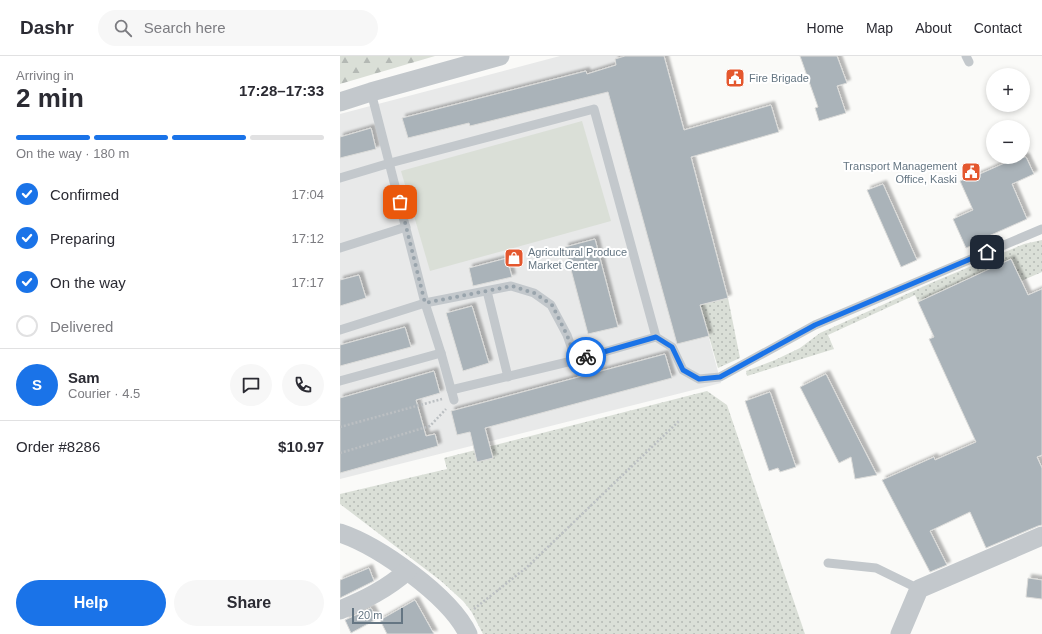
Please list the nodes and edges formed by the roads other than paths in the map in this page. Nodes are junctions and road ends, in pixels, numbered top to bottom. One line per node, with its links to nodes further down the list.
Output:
1 (500, 56): 2 (street)
2 (371, 92): 3 (street); 4 (lane)
3 (340, 102)
4 (390, 163): 5 (lane); 6 (lane); 12 (lane)
5 (340, 178)
6 (406, 227): 8 (lane); 10 (lane)
7 (1042, 229): 12 (lane)
8 (340, 248)
9 (487, 291): 10 (lane); 14 (lane); 15 (lane)
10 (425, 303): 11 (lane); 13 (lane)
11 (340, 330)
12 (656, 337): 14 (lane)
13 (441, 353): 15 (lane); 16 (lane)
14 (576, 360): 15 (lane)
15 (508, 377)
16 (340, 381)
17 (340, 533): 20 (street)
18 (1042, 536): 21 (street)
19 (828, 563): 21 (lane)
20 (407, 571): 22 (street); 23 (street)
21 (919, 589): 24 (street)
22 (340, 610)
23 (463, 630)
24 (900, 634)

